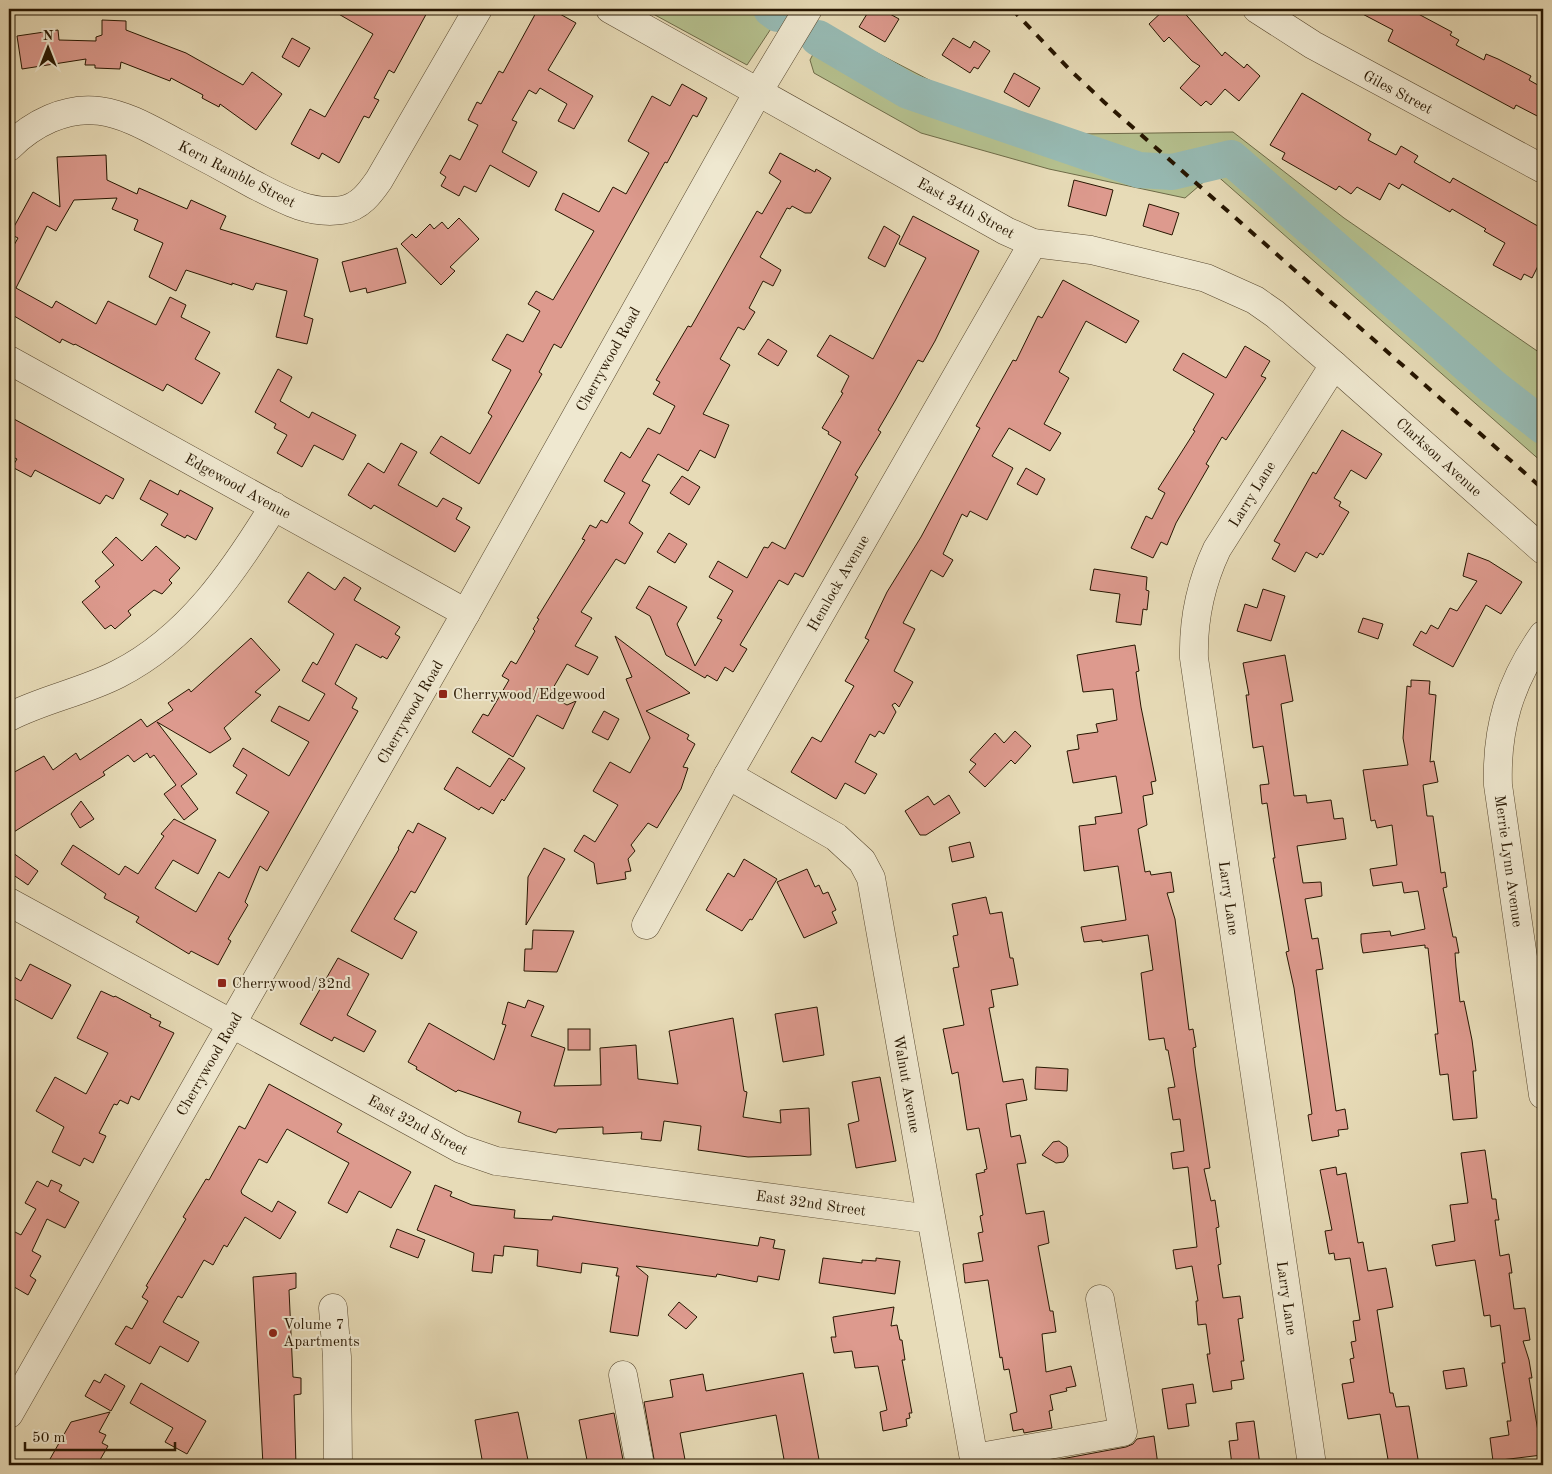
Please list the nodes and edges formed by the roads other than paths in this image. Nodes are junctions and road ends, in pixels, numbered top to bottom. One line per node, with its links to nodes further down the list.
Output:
1 (478, 9): 6 (street, Kern Ramble Street)
2 (610, 9): 5 (street, East 34th Street)
3 (808, 9): 5 (street, Cherrywood Road)
4 (1257, 9): 7 (street, Giles Street)
5 (758, 92): 8 (street, East 34th Street); 13 (street, Cherrywood Road)
6 (9, 147)
7 (1543, 169)
8 (1033, 243): 10 (street, East 34th Street); 16 (street, Hemlock Avenue)
9 (9, 360): 11 (street, Edgewood Avenue)
10 (1334, 365): 12 (street, Clarkson Avenue); 29 (street, Larry Lane)
11 (274, 506): 13 (street, Edgewood Avenue); 15 (street)
12 (1543, 550)
13 (466, 613): 19 (street, Cherrywood Road)
14 (1543, 635): 20 (street, Merrie Lynn Avenue)
15 (9, 718)
16 (728, 775): 18 (street, Hemlock Avenue); 21 (street, Walnut Avenue)
17 (9, 902): 19 (street, East 32nd Street)
18 (646, 925)
19 (232, 1025): 21 (street, East 32nd Street); 25 (street, Cherrywood Road)
20 (1543, 1095)
21 (931, 1220): 26 (street, Walnut Avenue)
22 (1100, 1300): 26 (street)
23 (333, 1308): 27 (street)
24 (623, 1375): 28 (street)
25 (9, 1414)
26 (974, 1462)
27 (338, 1465)
28 (640, 1465)
29 (1312, 1465)

